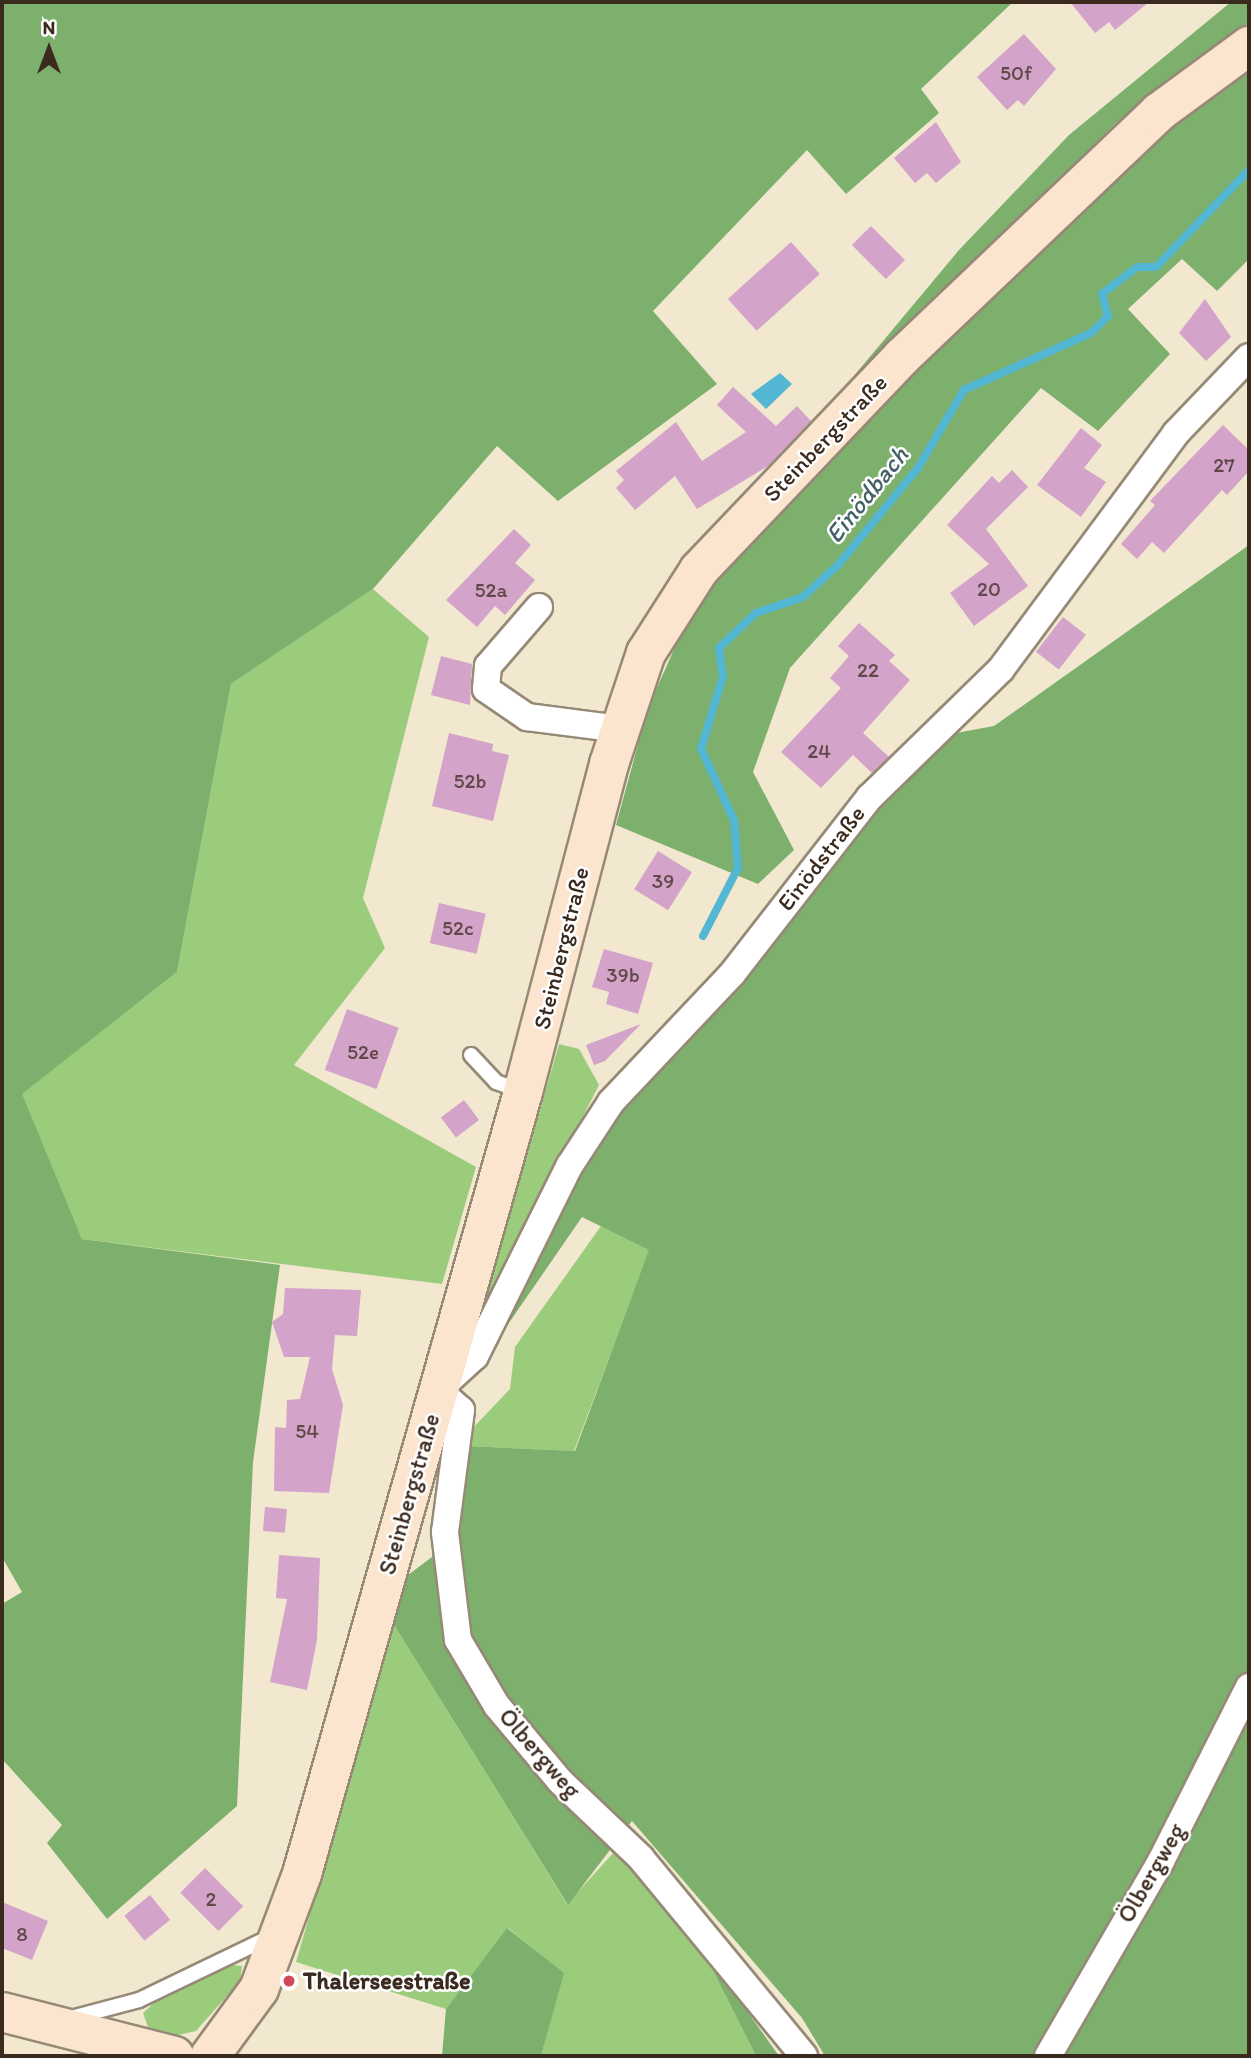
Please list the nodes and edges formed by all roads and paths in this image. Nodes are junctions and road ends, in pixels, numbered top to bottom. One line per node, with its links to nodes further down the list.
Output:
1 (1249, 46): 4 (main road, Steinbergstraße)
2 (1249, 357): 7 (street, Einödstraße)
3 (538, 607): 4 (street)
4 (619, 729): 6 (main road, Steinbergstraße)
5 (471, 1055): 6 (lane)
6 (523, 1092): 7 (main road, Steinbergstraße)
7 (438, 1390): 9 (main road, Steinbergstraße); 14 (street, Ölbergweg)
8 (1249, 1687): 15 (street, Ölbergweg)
9 (281, 1932): 11 (lane); 13 (main road, Steinbergstraße)
10 (2, 2012): 11 (main road)
11 (46, 2024): 12 (main road)
12 (174, 2056)
13 (210, 2056)
14 (804, 2056)
15 (1048, 2056)

